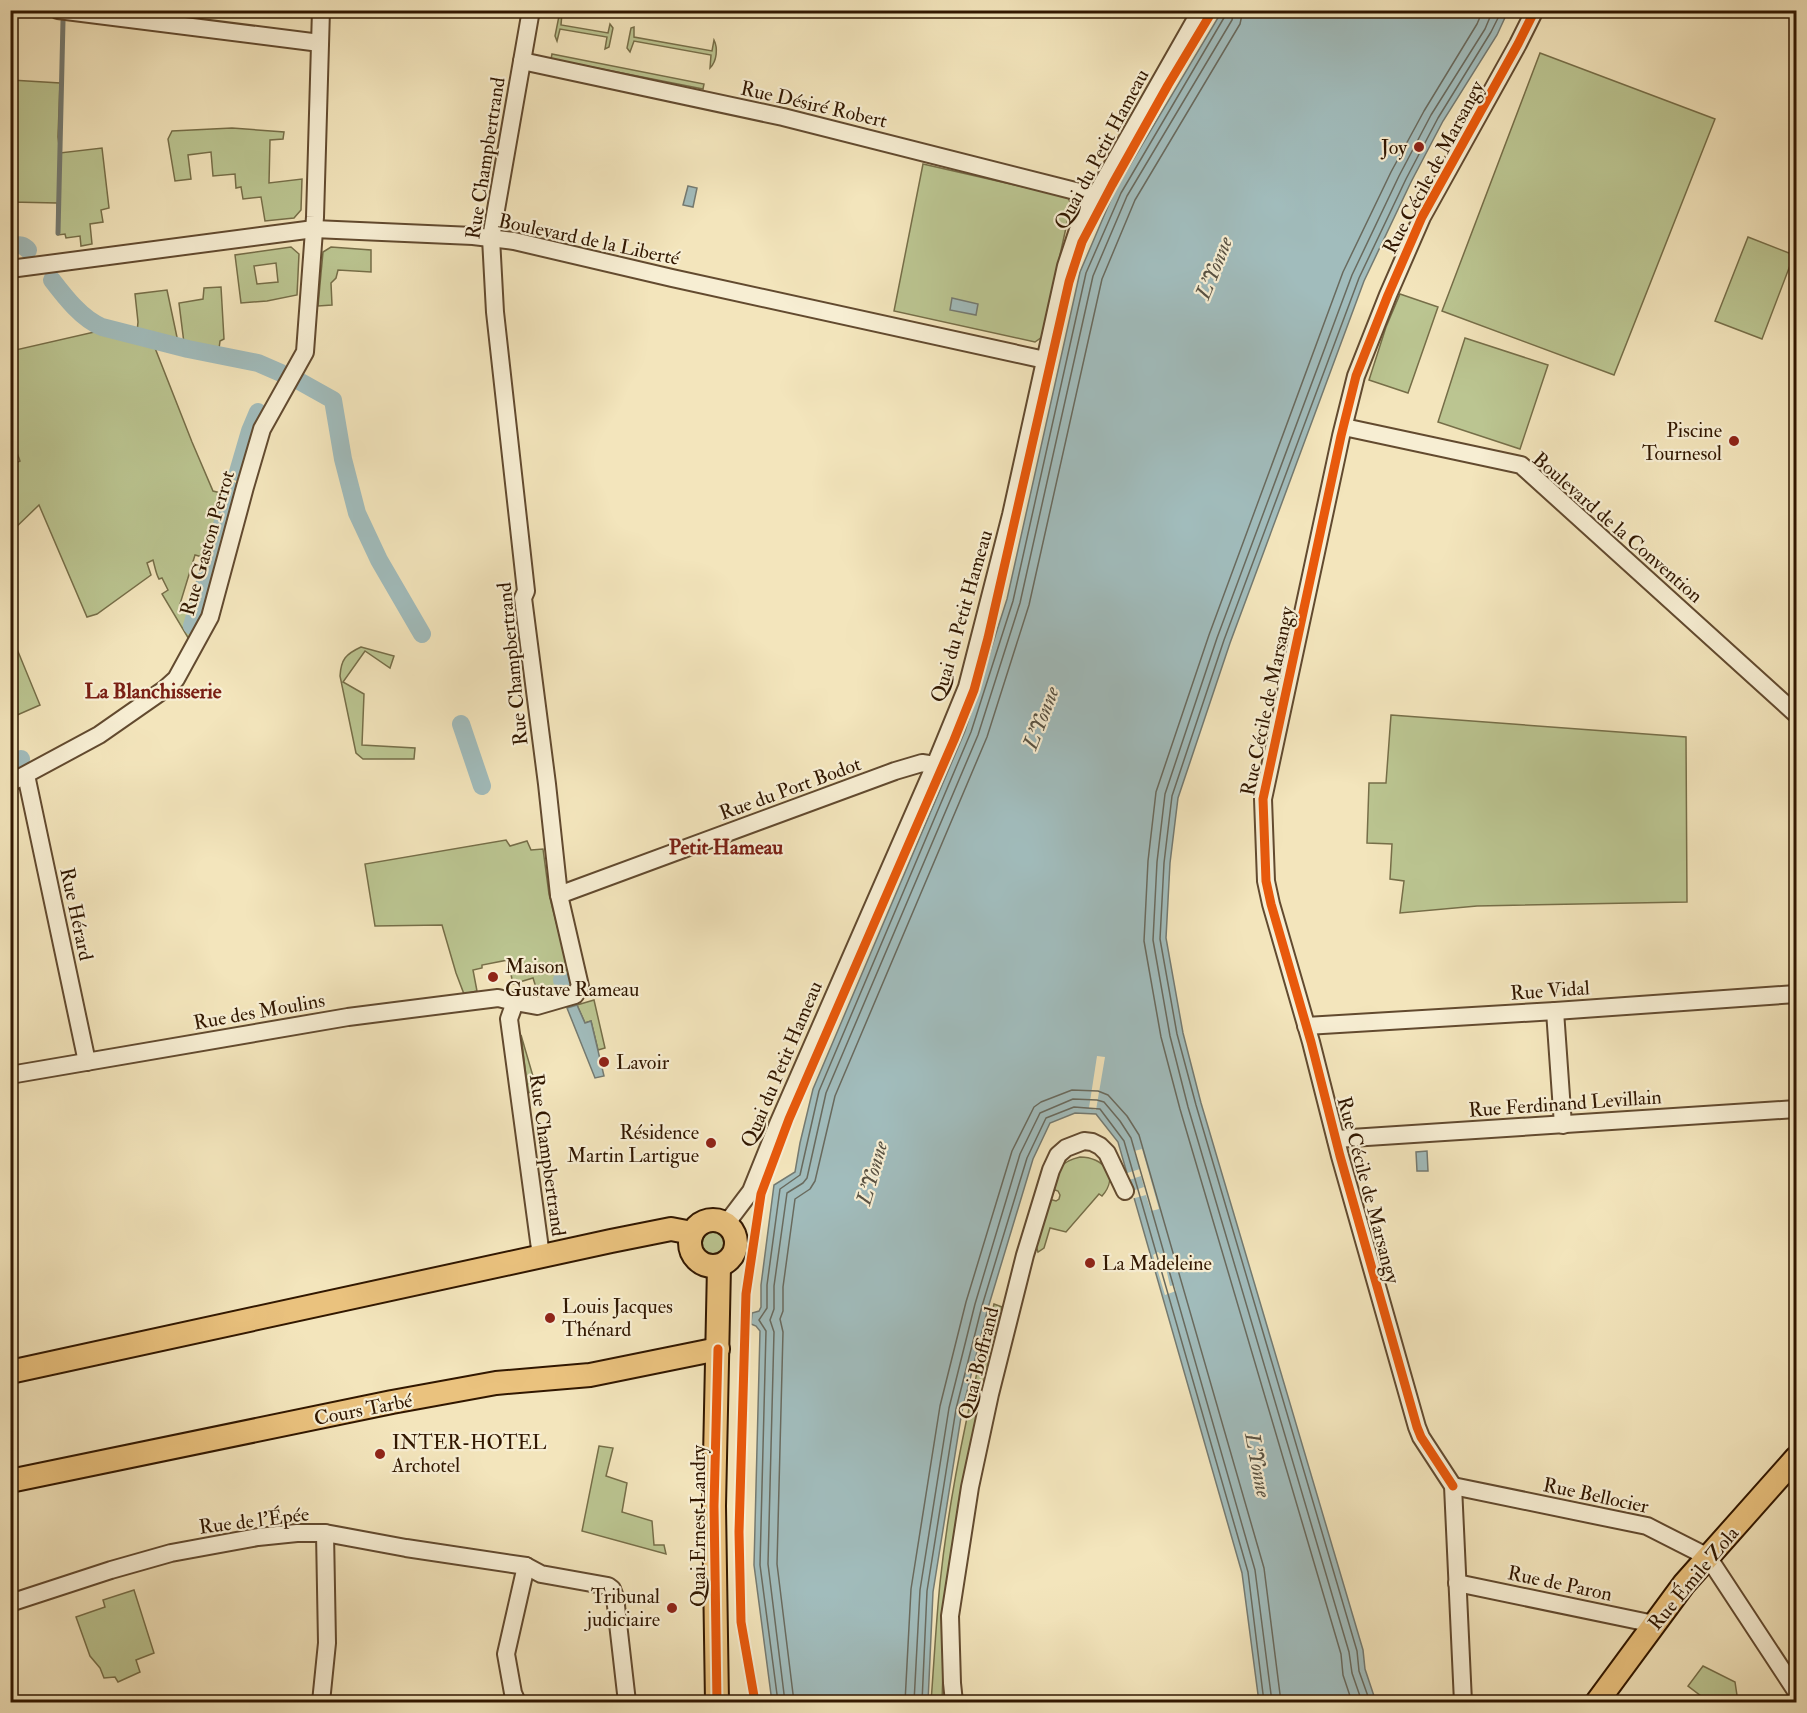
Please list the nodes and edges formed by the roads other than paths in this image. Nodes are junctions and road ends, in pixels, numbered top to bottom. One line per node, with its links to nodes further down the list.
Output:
1 (58, 10): 6 (street)
2 (321, 10): 6 (street, Rue Gaston Perrot)
3 (531, 10): 7 (street, Rue Champbertrand)
4 (1201, 10): 8 (street, Quai du Petit Hameau)
5 (1535, 10): 13 (street, Rue Cécile de Marsangy)
6 (320, 43): 9 (street, Rue Gaston Perrot)
7 (522, 61): 8 (street, Rue Désiré Robert); 10 (street, Rue Champbertrand)
8 (1095, 196): 12 (street, Quai du Petit Hameau)
9 (314, 229): 10 (street, Boulevard de la Liberté); 11 (street, Boulevard de la Liberté); 16 (street, Rue Gaston Perrot)
10 (491, 238): 12 (street, Boulevard de la Liberté); 18 (street, Rue Champbertrand)
11 (10, 269)
12 (1045, 360): 15 (street, Quai du Petit Hameau)
13 (1344, 427): 14 (street, Boulevard de la Convention); 22 (street, Rue Cécile de Marsangy)
14 (1797, 714)
15 (935, 765): 18 (street, Rue du Port Bodot); 29 (street, Quai du Petit Hameau)
16 (26, 775): 17 (street, Rue Gaston Perrot); 23 (street, Rue Hérard)
17 (10, 783)
18 (558, 895): 20 (street, Rue Champbertrand)
19 (1797, 994): 21 (street, Rue Vidal)
20 (515, 1002): 23 (street, Rue des Moulins); 31 (street, Rue Champbertrand)
21 (1555, 1011): 22 (street, Rue Vidal); 26 (street)
22 (1306, 1026): 27 (street, Rue Cécile de Marsangy)
23 (87, 1062): 24 (street, Rue des Moulins)
24 (10, 1075)
25 (1797, 1109): 26 (street, Rue Ferdinand Levillain)
26 (1563, 1125): 27 (street, Rue Ferdinand Levillain)
27 (1336, 1140): 37 (street, Rue Cécile de Marsangy)
28 (1125, 1191): 49 (street, Quai Boffrand)
29 (726, 1224): 30 (main road); 32 (main road)
30 (692, 1233): 31 (main road); 32 (main road)
31 (541, 1256): 34 (main road)
32 (719, 1266): 33 (main road, Quai Ernest Landry)
33 (718, 1349): 36 (main road, Cours Tarbé); 48 (main road, Quai Ernest Landry)
34 (10, 1372)
35 (1797, 1458): 39 (main road, Rue Émile Zola)
36 (10, 1481)
37 (1453, 1486): 39 (street, Rue Bellocier); 41 (street)
38 (325, 1533): 40 (street, Rue de l'Épée); 42 (street, Rue de l'Épée); 45 (street)
39 (1708, 1557): 43 (main road, Rue Émile Zola); 44 (street, Rue Bellocier)
40 (526, 1566): 46 (street); 47 (street, Rue de l'Épée)
41 (1457, 1583): 43 (street, Rue de Paron); 50 (street)
42 (10, 1603)
43 (1654, 1624): 51 (main road, Rue Émile Zola)
44 (1797, 1691)
45 (321, 1702)
46 (517, 1702)
47 (627, 1702)
48 (717, 1702)
49 (954, 1702)
50 (1463, 1702)
51 (1597, 1702)

